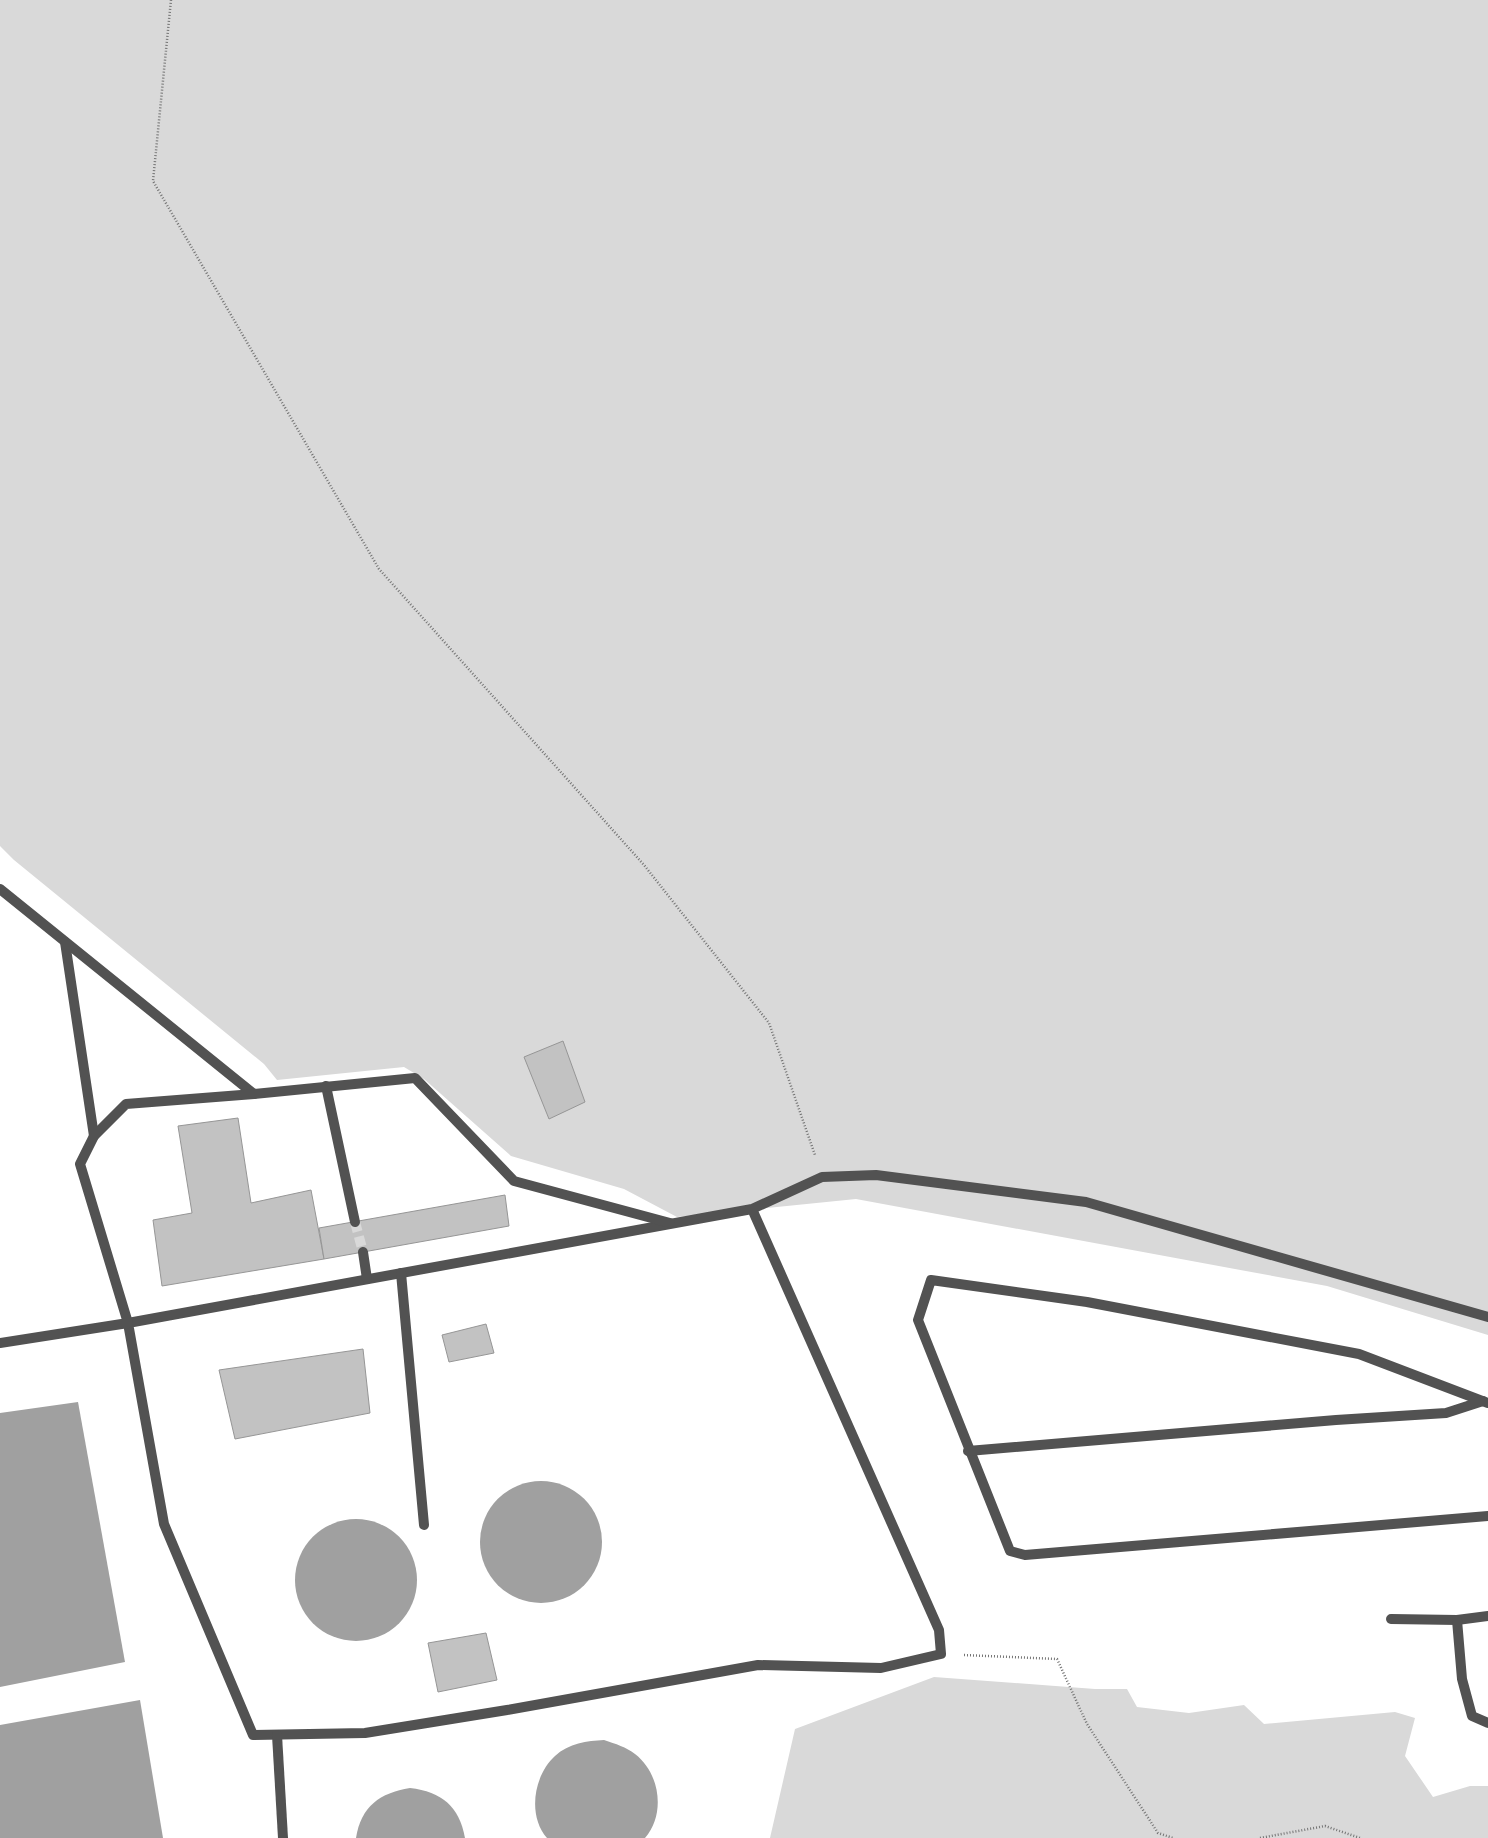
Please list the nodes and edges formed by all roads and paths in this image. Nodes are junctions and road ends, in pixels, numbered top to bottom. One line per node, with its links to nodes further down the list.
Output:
1 (171, 0): 7 (path)
2 (0, 889): 3 (lane)
3 (65, 942): 5 (lane); 6 (lane)
4 (326, 1086): 5 (lane); 9 (lane); 10 (lane)
5 (254, 1094): 6 (lane)
6 (94, 1136): 15 (lane)
7 (822, 1177): 8 (lane); 14 (lane)
8 (752, 1209): 10 (lane); 24 (lane)
9 (355, 1222)
10 (673, 1224): 12 (lane)
11 (363, 1252): 13 (lane)
12 (401, 1273): 13 (lane); 20 (lane)
13 (366, 1279): 15 (lane)
14 (1488, 1317)
15 (128, 1323): 16 (lane); 26 (lane)
16 (0, 1342)
17 (1485, 1402): 18 (lane); 18 (lane)
18 (968, 1451): 19 (lane)
19 (1488, 1516)
20 (424, 1525)
21 (1488, 1616): 23 (lane)
22 (1391, 1619): 23 (lane)
23 (1457, 1620): 25 (lane)
24 (941, 1654): 26 (lane); 28 (path)
25 (1488, 1723)
26 (276, 1735): 27 (lane)
27 (283, 1838)
28 (1173, 1838)
29 (1260, 1838): 30 (path)
30 (1360, 1838)

